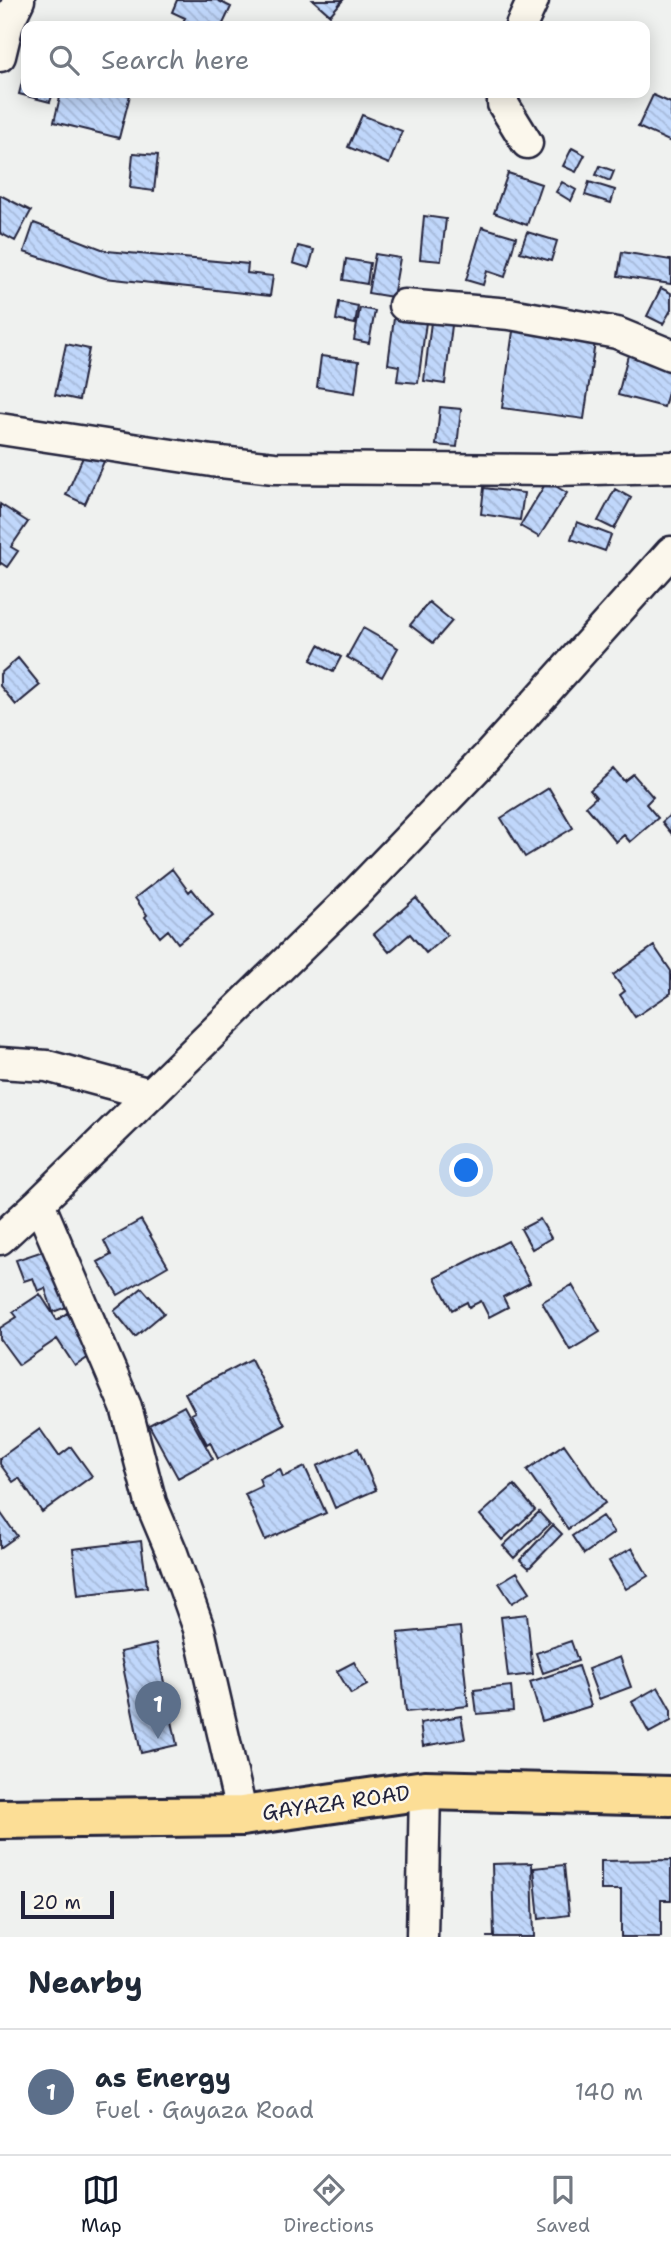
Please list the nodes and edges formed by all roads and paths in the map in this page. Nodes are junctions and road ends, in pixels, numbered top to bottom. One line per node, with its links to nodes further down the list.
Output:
1 (19, 0): 4 (street)
2 (533, 0): 3 (street)
3 (523, 21)
4 (0, 56)
5 (503, 98): 6 (street)
6 (527, 143)
7 (404, 305): 8 (street)
8 (671, 355)
9 (0, 429): 10 (street)
10 (671, 467)
11 (671, 552): 13 (street)
12 (0, 1063): 13 (street)
13 (150, 1094): 14 (street)
14 (39, 1203): 15 (street); 18 (street)
15 (0, 1239)
16 (425, 1790): 17 (main road, GAYAZA ROAD); 18 (main road, GAYAZA ROAD); 20 (street)
17 (671, 1796)
18 (242, 1816): 19 (main road, GAYAZA ROAD)
19 (0, 1819)
20 (422, 1937)

